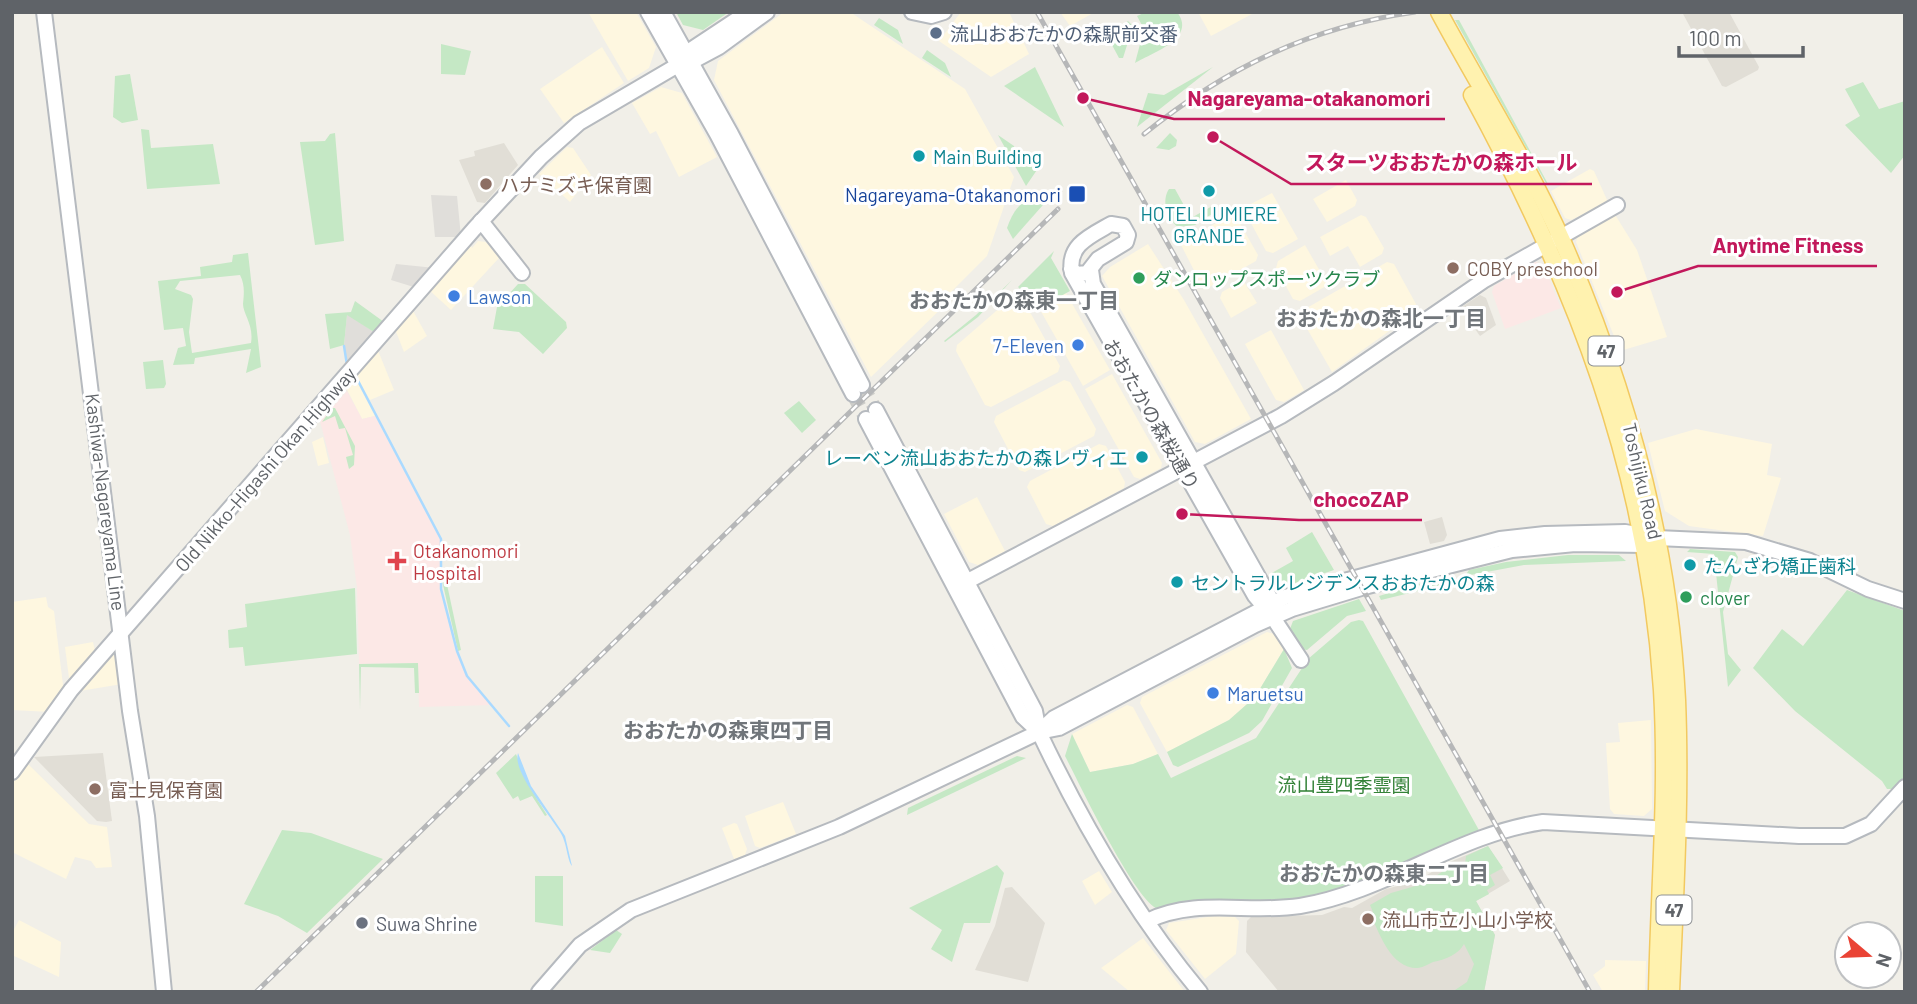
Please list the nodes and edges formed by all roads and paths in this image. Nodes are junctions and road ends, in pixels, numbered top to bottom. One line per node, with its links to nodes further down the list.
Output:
1 (44, 12): 23 (street, Kashiwa-Nagareyama Line)
2 (648, 12): 10 (street)
3 (663, 12): 10 (street)
4 (748, 12): 10 (street)
5 (767, 12): 10 (street)
6 (912, 12): 7 (street)
7 (944, 12)
8 (1426, 12): 13 (main road, Toshijiku Road / 47)
9 (1438, 12): 13 (main road, Toshijiku Road / 47)
10 (685, 60): 12 (street, Old Nikko-Higashi Okan Highway); 17 (street)
11 (1617, 205): 13 (street)
12 (481, 221): 16 (street); 23 (street, Old Nikko-Higashi Okan Highway)
13 (1554, 240): 18 (street); 19 (main road, Toshijiku Road / 47)
14 (1072, 269): 15 (street); 15 (street); 18 (street, おおたかの森桜通り)
15 (1091, 270): 18 (street, おおたかの森桜通り)
16 (522, 274)
17 (858, 389)
18 (1188, 466): 20 (street); 22 (street, おおたかの森桜通り)
19 (1648, 539): 21 (street); 22 (street); 28 (main road, Toshijiku Road / 47)
20 (966, 582): 25 (street); 25 (street)
21 (1905, 601)
22 (1269, 608): 24 (street, おおたかの森桜通り); 25 (street)
23 (123, 632): 26 (street, Old Nikko-Higashi Okan Highway); 30 (street, Kashiwa-Nagareyama Line)
24 (1301, 660)
25 (1039, 732): 29 (street); 31 (street)
26 (12, 772)
27 (1905, 787): 28 (street)
28 (1671, 828): 29 (street); 33 (main road, Toshijiku Road / 47); 34 (main road, Toshijiku Road / 47)
29 (1147, 921): 32 (street)
30 (164, 992)
31 (539, 992)
32 (1200, 992)
33 (1657, 992)
34 (1671, 992)

